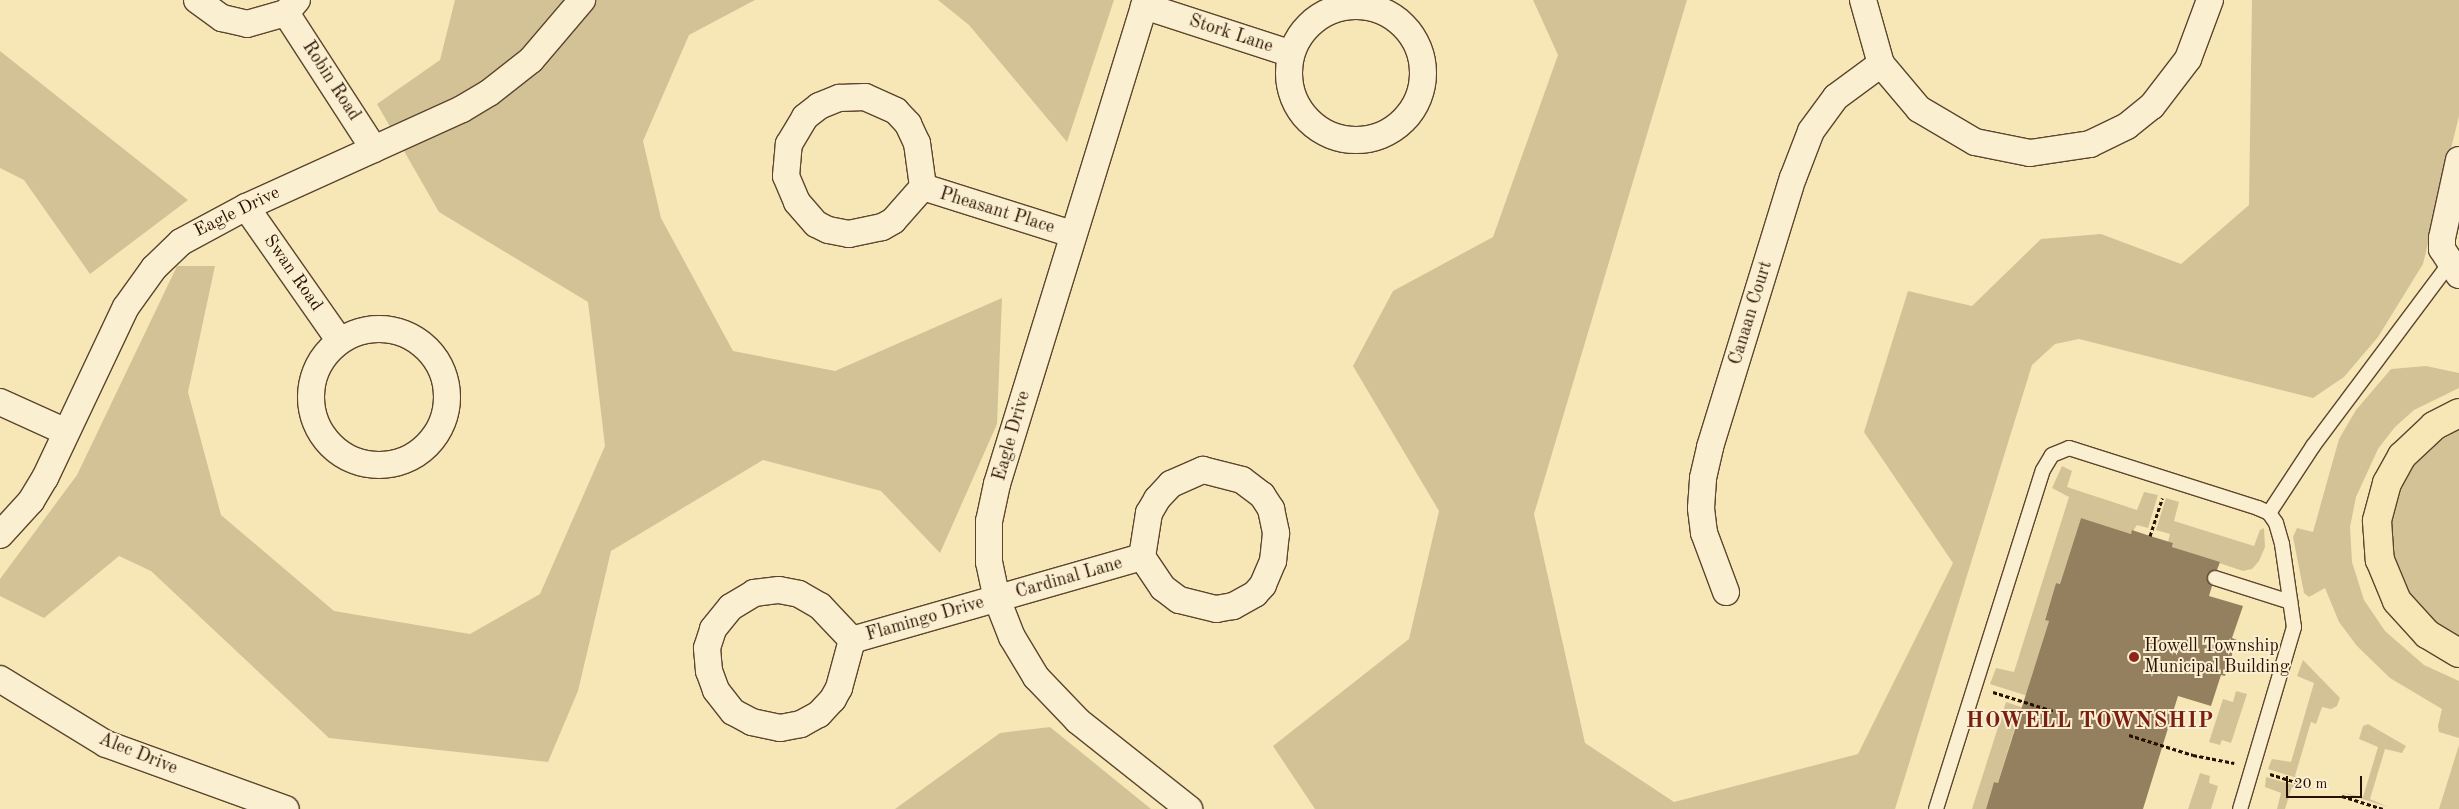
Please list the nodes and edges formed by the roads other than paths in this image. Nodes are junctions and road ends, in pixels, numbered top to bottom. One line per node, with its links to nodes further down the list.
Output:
1 (197, 0): 6 (street, Robin Road)
2 (582, 0): 9 (street, Eagle Drive)
3 (1863, 0): 8 (street)
4 (2210, 0): 8 (street)
5 (1145, 3): 7 (street, Stork Lane); 13 (street, Eagle Drive)
6 (291, 6): 9 (street, Robin Road)
7 (1289, 53): 7 (street, Stork Lane)
8 (1881, 64): 23 (street, Canaan Court)
9 (374, 149): 12 (street, Eagle Drive)
10 (2459, 160): 14 (street)
11 (922, 187): 11 (street, Pheasant Place); 13 (street, Pheasant Place)
12 (246, 207): 15 (street, Swan Road); 18 (street, Eagle Drive)
13 (1072, 234): 24 (street, Eagle Drive)
14 (2454, 270): 19 (lane)
15 (339, 340): 15 (street)
16 (0, 402): 18 (street)
17 (2459, 413): 27 (highway)
18 (64, 431): 20 (street, Eagle Drive)
19 (2269, 513): 25 (lane); 31 (lane)
20 (0, 535)
21 (1142, 557): 21 (street, Cardinal Lane); 24 (street, Cardinal Lane)
22 (2215, 578): 25 (lane)
23 (1726, 592)
24 (997, 598): 26 (street, Flamingo Drive); 30 (street, Eagle Drive)
25 (2290, 602): 32 (lane)
26 (852, 640): 26 (street, Flamingo Drive)
27 (2459, 653)
28 (0, 679): 29 (street, Alec Drive)
29 (286, 809)
30 (1189, 809)
31 (1936, 809)
32 (2240, 809)

